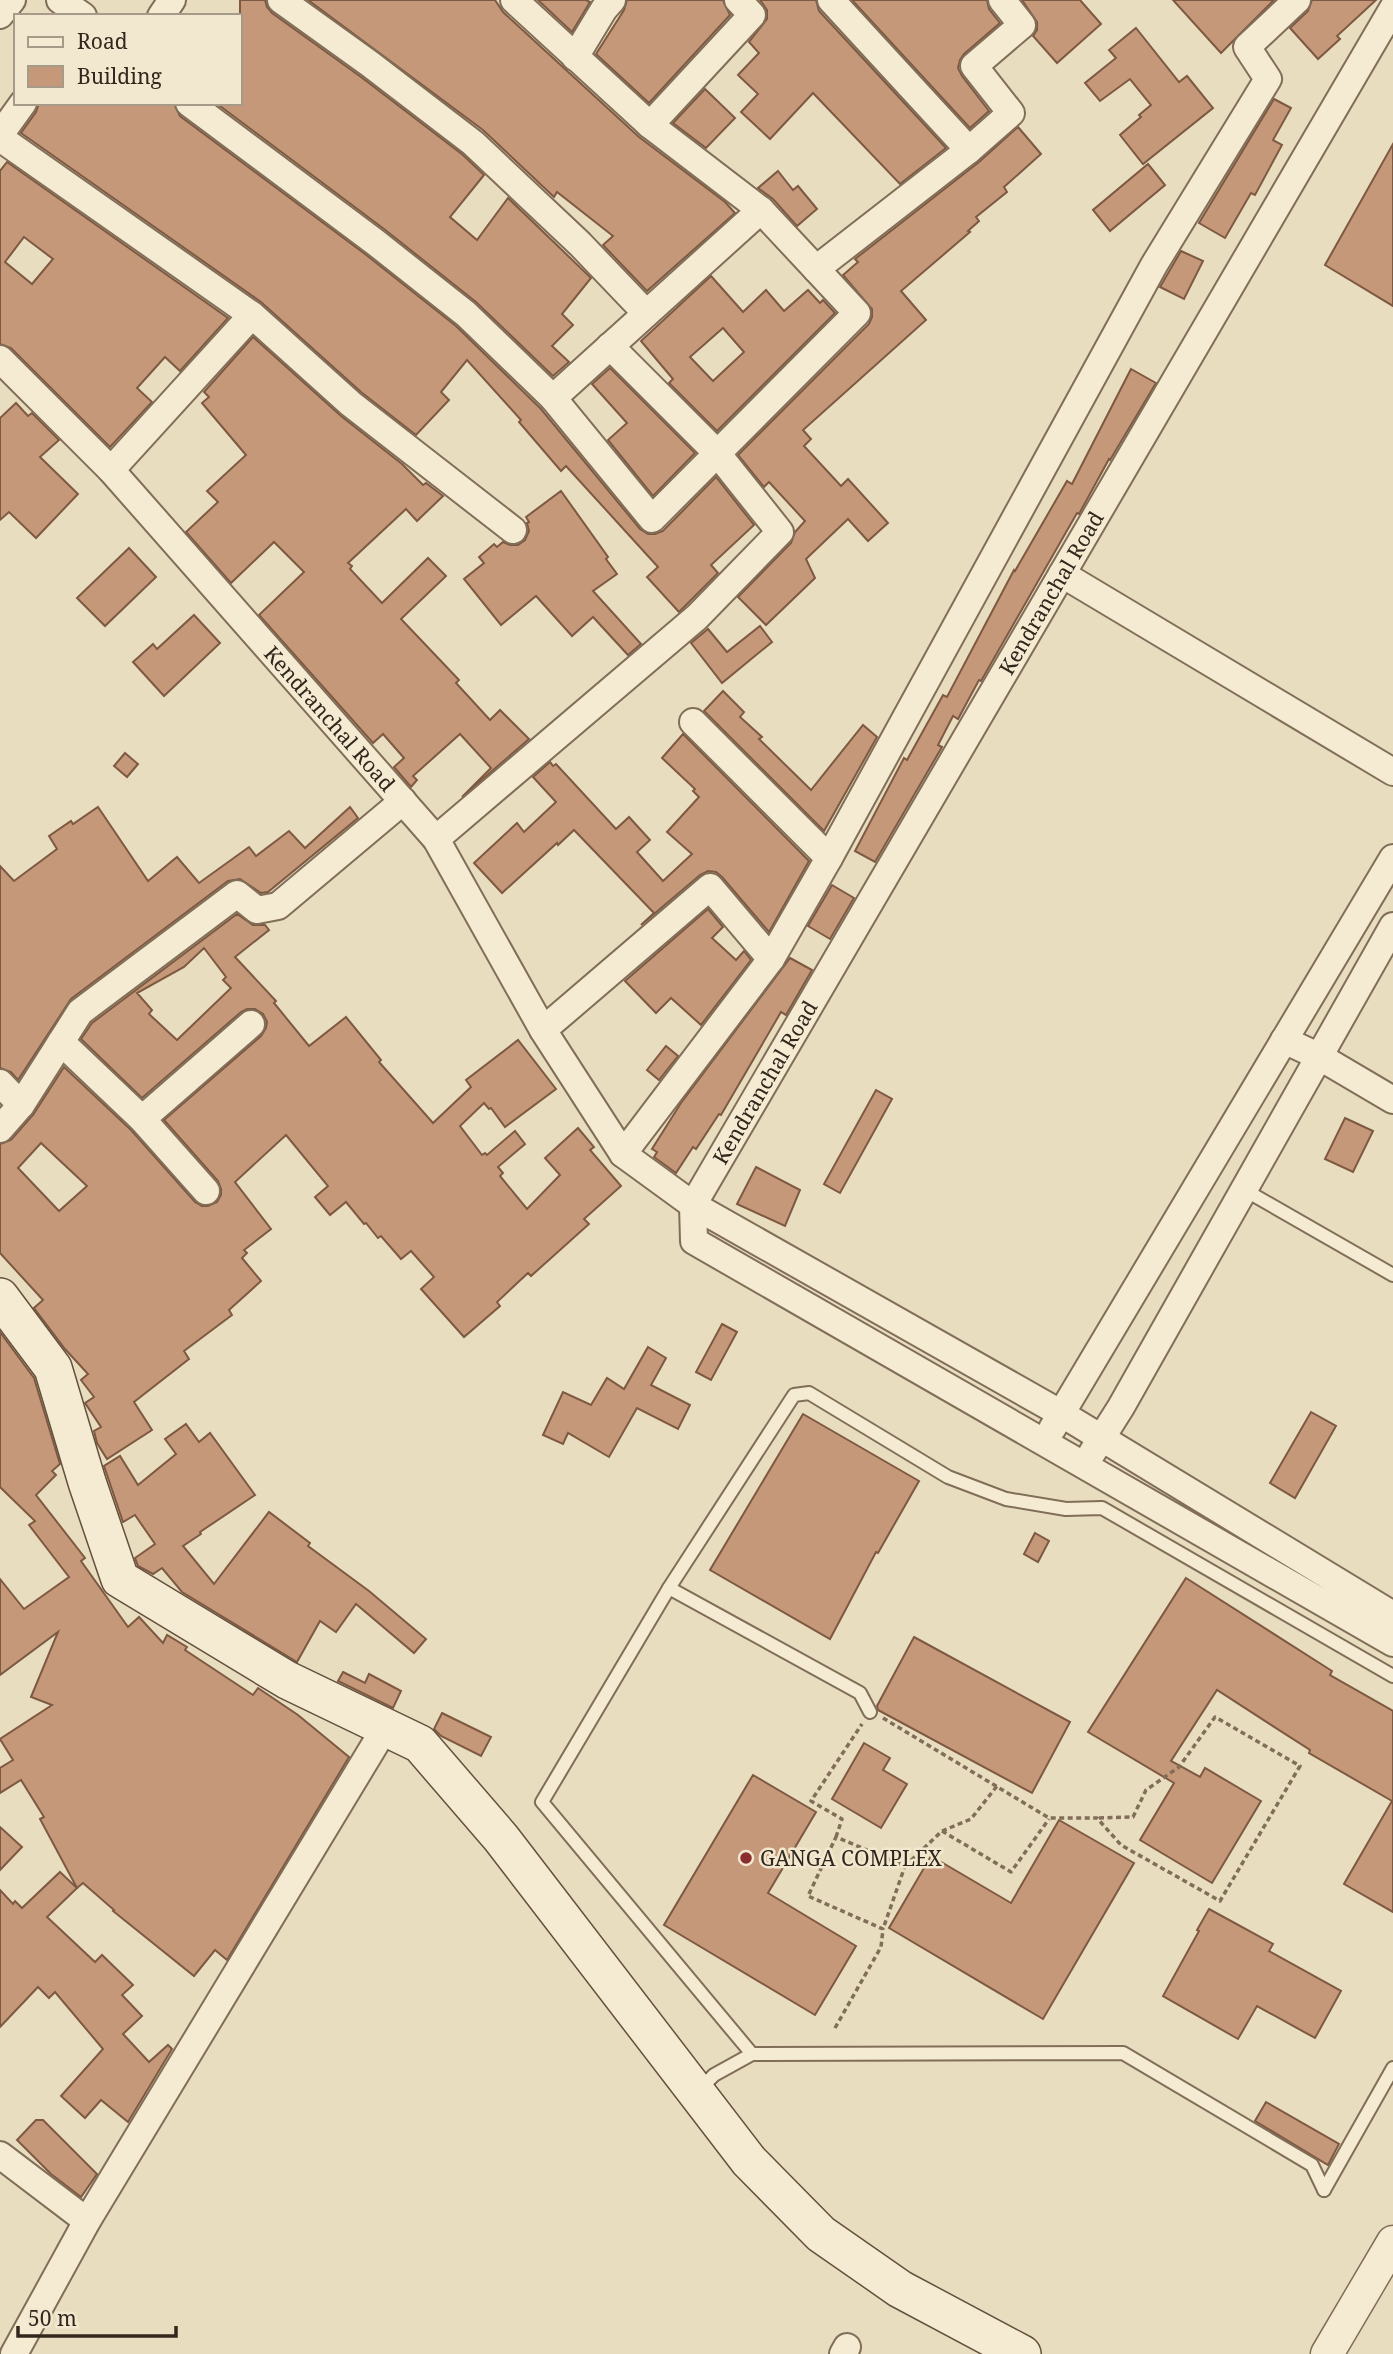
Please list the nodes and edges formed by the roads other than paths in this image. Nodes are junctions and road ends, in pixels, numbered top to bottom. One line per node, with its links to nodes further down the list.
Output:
1 (12, 0): 12 (street)
2 (60, 0): 11 (street)
3 (281, 0): 21 (street)
4 (514, 0): 13 (street)
5 (612, 0): 13 (street)
6 (738, 0): 16 (street)
7 (831, 0): 18 (street)
8 (1002, 0): 18 (street)
9 (1297, 0): 34 (street)
10 (1393, 8): 29 (street, Kendranchal Road)
11 (80, 14)
12 (0, 15)
13 (575, 57): 16 (street)
14 (22, 105): 17 (street)
15 (192, 105): 25 (street)
16 (650, 125): 19 (street)
17 (0, 136): 22 (street)
18 (969, 150): 20 (street)
19 (761, 210): 20 (street); 21 (street)
20 (816, 268): 26 (street)
21 (646, 313): 23 (street)
22 (252, 315): 27 (street); 28 (street)
23 (610, 346): 25 (street); 26 (street)
24 (2, 365): 27 (street, Kendranchal Road)
25 (553, 398): 26 (street)
26 (718, 453): 33 (street)
27 (111, 470): 32 (street, Kendranchal Road)
28 (513, 530)
29 (1062, 574): 31 (street); 53 (street, Kendranchal Road)
30 (693, 722): 34 (street)
31 (1393, 772)
32 (403, 801): 33 (street, Kendranchal Road); 42 (street)
33 (436, 839): 40 (street, Kendranchal Road)
34 (829, 858): 38 (street)
35 (1393, 858): 36 (street)
36 (1359, 914): 37 (street); 41 (street)
37 (1392, 930): 43 (street)
38 (771, 959): 40 (street); 49 (street)
39 (251, 1024): 47 (street)
40 (543, 1030): 49 (street, Kendranchal Road)
41 (1284, 1040): 43 (street); 50 (street)
42 (61, 1042): 46 (street); 47 (street)
43 (1320, 1057): 45 (street); 51 (street)
44 (0, 1083): 46 (street)
45 (1393, 1100)
46 (21, 1105): 48 (street)
47 (142, 1119): 52 (street)
48 (0, 1129)
49 (623, 1154): 53 (street, Kendranchal Road)
50 (1208, 1167): 51 (street); 56 (street)
51 (1243, 1189): 54 (lane); 57 (street)
52 (206, 1191)
53 (693, 1205): 56 (street); 58 (street)
54 (1393, 1275)
55 (0, 1297): 65 (main road)
56 (1062, 1413): 57 (street); 58 (street)
57 (1101, 1438): 59 (street); 61 (street)
58 (1044, 1443): 59 (street)
59 (1084, 1465): 62 (street)
60 (669, 1588): 63 (lane); 64 (lane); 66 (lane)
61 (1393, 1615)
62 (1393, 1643)
63 (1393, 1676)
64 (870, 1712)
65 (385, 1728): 68 (main road); 70 (street)
66 (752, 2054): 67 (lane); 68 (lane)
67 (1393, 2068)
68 (692, 2098): 73 (main road); 74 (main road)
69 (0, 2155): 70 (street)
70 (87, 2221): 72 (street)
71 (1393, 2242): 75 (street)
72 (13, 2354)
73 (992, 2354)
74 (1022, 2354)
75 (1327, 2354)

